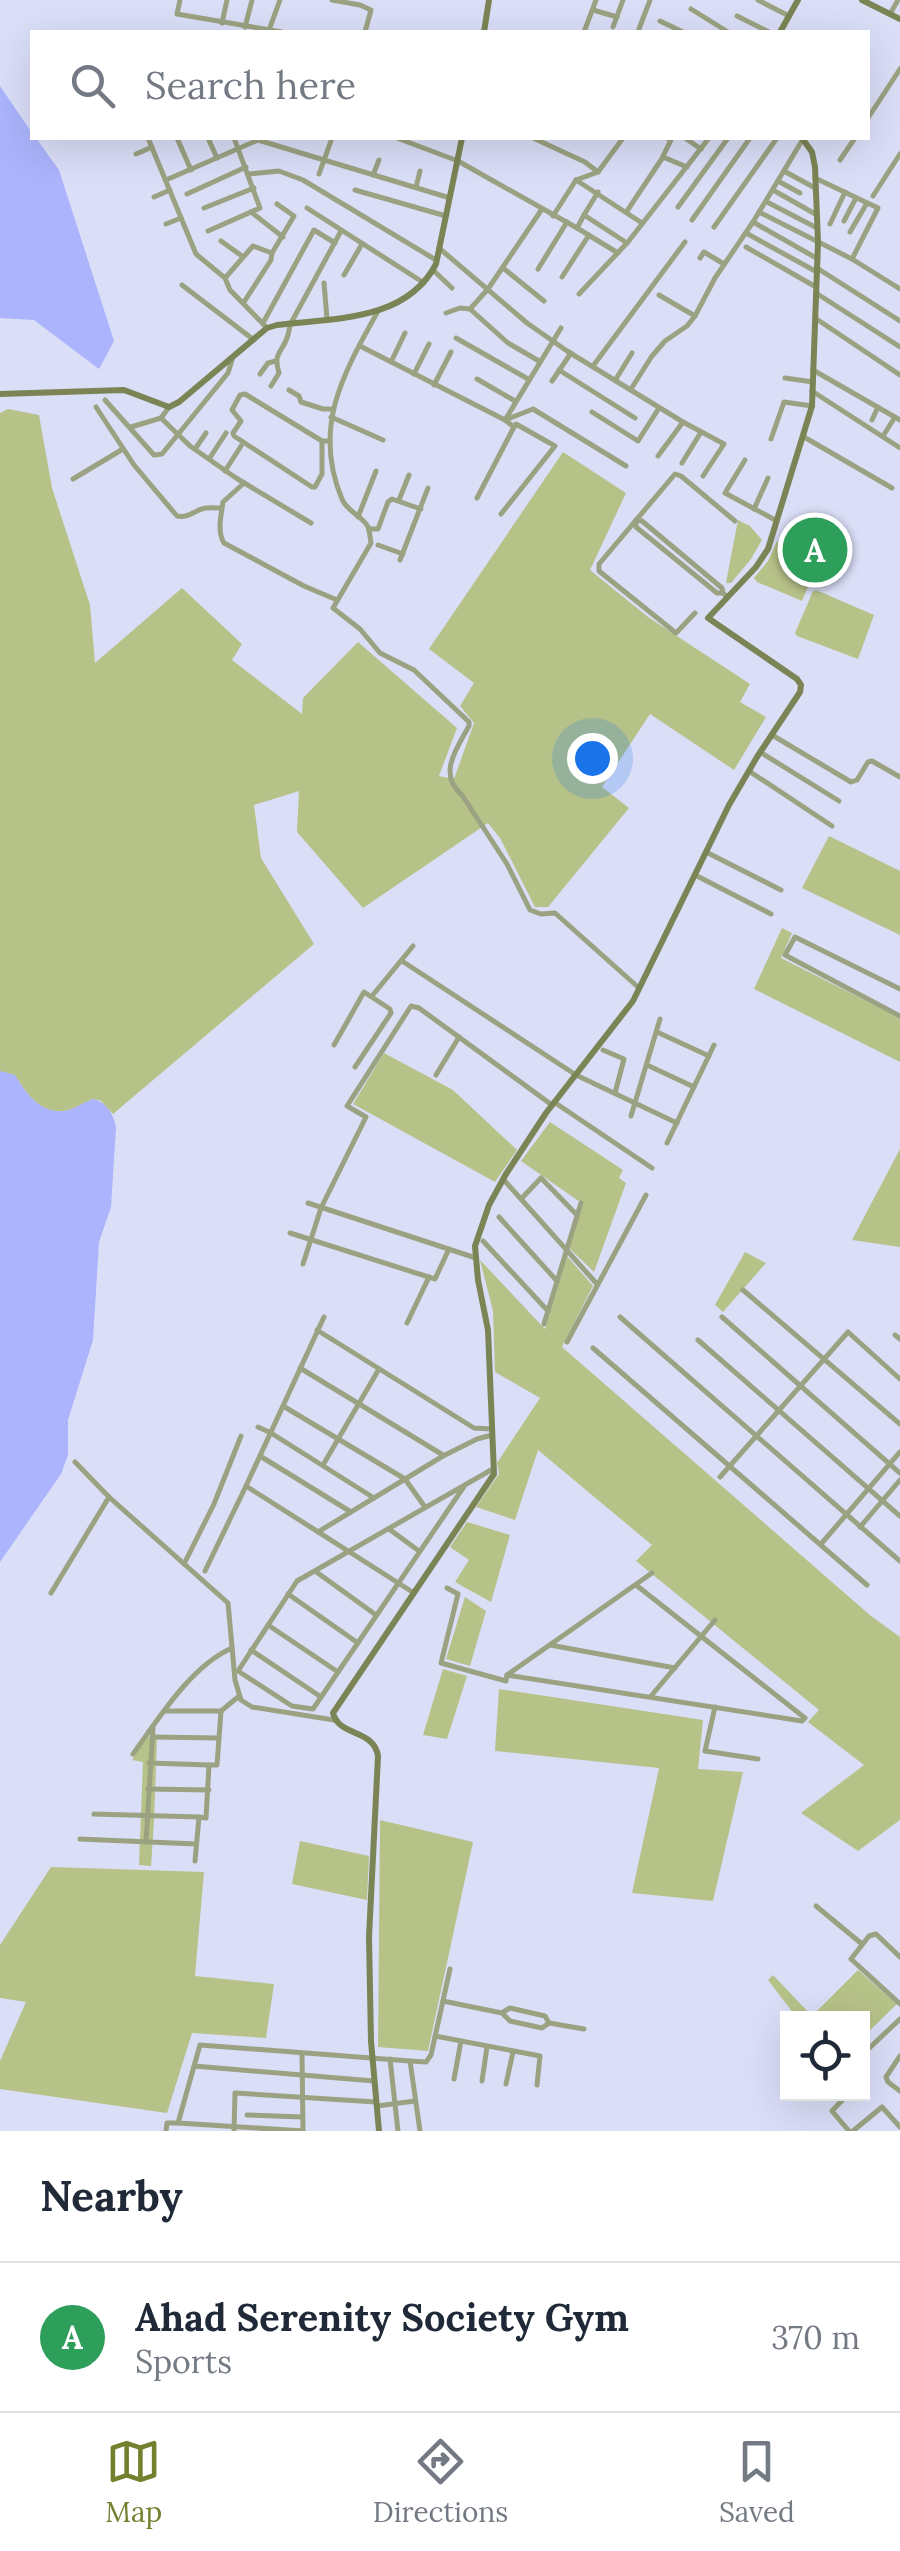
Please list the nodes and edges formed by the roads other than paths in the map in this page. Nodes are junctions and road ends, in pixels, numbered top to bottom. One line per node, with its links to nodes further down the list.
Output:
1 (180, 0): 22 (street)
2 (227, 0): 22 (street)
3 (252, 0): 24 (street)
4 (280, 0): 27 (street)
5 (332, 0): 28 (street)
6 (490, 0): 29 (street)
7 (596, 0): 15 (street)
8 (623, 0): 19 (street)
9 (650, 0): 26 (street)
10 (758, 0): 18 (street)
11 (798, 0): 18 (street)
12 (862, 0): 16 (street)
13 (898, 0): 16 (street)
14 (691, 8): 23 (street)
15 (592, 10): 19 (street); 30 (street)
16 (890, 14): 20 (street)
17 (737, 16): 34 (street)
18 (789, 16): 35 (street)
19 (616, 17): 25 (street)
20 (900, 19)
21 (660, 21): 31 (street)
22 (222, 23): 24 (street)
23 (716, 24): 32 (street); 33 (street)
24 (245, 27): 27 (street)
25 (613, 27)
26 (639, 29)
27 (268, 30)
28 (366, 30)
29 (484, 30)
30 (585, 30)
31 (679, 30)
32 (712, 30)
33 (725, 30)
34 (765, 30)
35 (781, 30)
36 (900, 69): 37 (street)
37 (898, 79): 38 (street)
38 (870, 115)
39 (149, 140): 57 (street)
40 (179, 140): 69 (street)
41 (209, 140): 63 (street)
42 (235, 140): 58 (street)
43 (331, 140): 64 (street)
44 (401, 140): 67 (street)
45 (462, 140): 67 (street)
46 (538, 140): 73 (street)
47 (622, 140): 73 (street)
48 (670, 140): 62 (street)
49 (689, 140): 59 (street)
50 (708, 140): 59 (street)
51 (727, 140): 97 (street)
52 (749, 140): 109 (street)
53 (776, 140): 116 (street)
54 (801, 140): 71 (street)
55 (803, 140): 76 (street)
56 (854, 140): 66 (street)
57 (152, 147): 60 (street); 77 (street)
58 (238, 148): 63 (street); 64 (street); 70 (street)
59 (701, 149): 68 (street)
60 (136, 154)
61 (900, 154): 90 (street)
62 (663, 157): 68 (street); 101 (street)
63 (217, 158): 69 (street)
64 (324, 160): 74 (street); 75 (street)
65 (379, 160): 75 (street)
66 (840, 160)
67 (458, 161): 92 (street); 100 (street)
68 (687, 167): 113 (street)
69 (191, 170): 77 (street)
70 (247, 170): 80 (street); 89 (street); 138 (street)
71 (784, 170): 79 (street); 82 (street)
72 (420, 171): 81 (street)
73 (598, 172): 78 (street)
74 (319, 174)
75 (374, 175): 81 (street)
76 (815, 178): 82 (street); 88 (street)
77 (166, 180): 83 (street)
78 (576, 180): 86 (street); 107 (street)
79 (778, 181): 85 (street); 87 (street)
80 (254, 188): 98 (street); 102 (street)
81 (416, 188): 92 (street)
82 (815, 188): 105 (street)
83 (170, 190): 91 (street); 108 (street)
84 (355, 190): 106 (street)
85 (772, 190): 94 (street); 105 (street)
86 (598, 192): 101 (street); 104 (street)
87 (800, 192)
88 (845, 192): 93 (street); 115 (street)
89 (187, 194)
90 (874, 196)
91 (154, 197)
92 (450, 198): 106 (street)
93 (856, 198): 95 (street); 112 (street)
94 (766, 201): 103 (street); 118 (street)
95 (866, 203): 121 (street); 137 (street)
96 (277, 204): 124 (street)
97 (678, 206)
98 (204, 208)
99 (307, 208): 120 (street)
100 (542, 209): 107 (street); 141 (street)
101 (626, 211): 113 (street)
102 (251, 212): 119 (street); 124 (street)
103 (759, 212): 111 (street); 127 (street)
104 (584, 215): 117 (street); 129 (street)
105 (817, 215): 118 (street)
106 (446, 216): 132 (street)
107 (554, 216): 110 (street)
108 (182, 218): 114 (street); 146 (street)
109 (692, 220)
110 (567, 222): 117 (street); 143 (street)
111 (753, 222): 122 (street); 140 (street)
112 (844, 222)
113 (642, 223): 129 (street)
114 (166, 224)
115 (830, 224)
116 (714, 227)
117 (577, 228): 123 (street)
118 (818, 228): 127 (street)
119 (208, 231)
120 (342, 231): 128 (street); 130 (street)
121 (850, 232)
122 (746, 233): 139 (street); 140 (street)
123 (588, 235): 134 (street); 145 (street)
124 (283, 237): 133 (street)
125 (222, 241): 135 (street)
126 (685, 242): 182 (street)
127 (818, 242): 137 (street); 140 (street)
128 (334, 243): 165 (street); 166 (street)
129 (627, 243): 134 (street)
130 (362, 244): 144 (street); 148 (street)
131 (746, 247): 153 (street)
132 (439, 248): 138 (street); 152 (street)
133 (272, 253): 135 (street); 157 (street)
134 (618, 253): 154 (street)
135 (242, 256): 146 (street)
136 (700, 258): 139 (street)
137 (852, 259): 151 (street)
138 (436, 260): 142 (street)
139 (724, 264): 161 (street)
140 (818, 266): 153 (street); 164 (street)
141 (503, 268): 152 (street); 156 (street)
142 (432, 270): 148 (street); 150 (street)
143 (538, 270)
144 (344, 275)
145 (562, 277)
146 (225, 278): 157 (street)
147 (324, 283): 163 (street)
148 (424, 283): 159 (street)
149 (182, 284): 170 (street)
150 (452, 288)
151 (900, 288)
152 (488, 289): 158 (street); 171 (street)
153 (816, 290): 162 (street); 174 (street)
154 (579, 294)
155 (659, 295): 161 (street)
156 (544, 301)
157 (243, 303): 166 (street)
158 (470, 309): 160 (street); 181 (street)
159 (377, 313): 163 (street); 173 (street)
160 (446, 313)
161 (695, 316): 198 (street)
162 (815, 318): 184 (street); 188 (street)
163 (327, 319): 165 (street)
164 (900, 321)
165 (290, 323): 166 (street); 179 (street)
166 (265, 326): 170 (street)
167 (561, 328): 171 (street)
168 (405, 333): 180 (street)
169 (456, 338): 192 (street)
170 (254, 340): 178 (street)
171 (553, 340): 177 (street); 181 (street)
172 (430, 344): 187 (street)
173 (360, 346): 180 (street); 209 (street)
174 (900, 347)
175 (451, 352): 195 (street)
176 (632, 352): 193 (street)
177 (571, 353): 182 (street); 183 (street)
178 (232, 360): 205 (street); 221 (street)
179 (269, 361): 185 (street); 186 (street)
180 (391, 362): 187 (street)
181 (540, 362): 192 (street)
182 (593, 366): 193 (street)
183 (560, 370): 194 (street); 211 (street)
184 (813, 370): 197 (street); 206 (street)
185 (279, 373): 189 (street); 196 (street)
186 (260, 374)
187 (414, 374): 195 (street)
188 (900, 374)
189 (288, 376)
190 (476, 378): 202 (street)
191 (785, 378): 197 (street)
192 (528, 379): 202 (street)
193 (616, 379): 198 (street)
194 (552, 381)
195 (434, 385): 213 (street)
196 (272, 386)
197 (813, 387): 203 (street); 223 (street)
198 (631, 389): 207 (street)
199 (289, 390): 209 (street)
200 (0, 394): 205 (street)
201 (105, 400): 216 (street)
202 (515, 402): 213 (street)
203 (812, 406): 222 (street); 224 (street)
204 (96, 407): 230 (street)
205 (170, 407): 210 (street)
206 (878, 407): 212 (street); 214 (street)
207 (659, 408): 208 (street); 215 (street)
208 (592, 412)
209 (331, 413): 225 (street); 226 (street)
210 (161, 418): 216 (street); 221 (street)
211 (634, 418)
212 (897, 418): 223 (street)
213 (505, 420): 217 (street); 235 (street)
214 (872, 420)
215 (682, 422): 218 (street); 231 (street)
216 (132, 427): 221 (street)
217 (514, 427): 247 (street); 252 (street)
218 (701, 432): 234 (street); 241 (street)
219 (206, 434): 229 (street)
220 (226, 434): 232 (street)
221 (179, 435): 229 (street)
222 (804, 437): 246 (street); 256 (street)
223 (883, 437): 228 (street)
224 (771, 439)
225 (383, 440)
226 (326, 441): 237 (street); 239 (street); 239 (street)
227 (241, 446): 236 (street)
228 (900, 448)
229 (195, 449): 232 (street)
230 (123, 450): 243 (street); 249 (street)
231 (658, 456)
232 (209, 459): 236 (street)
233 (746, 460): 251 (street)
234 (682, 464)
235 (626, 466)
236 (226, 471): 244 (street)
237 (334, 472): 239 (street); 253 (street)
238 (376, 472): 253 (street)
239 (322, 474)
240 (408, 475): 248 (street)
241 (702, 476)
242 (768, 478): 251 (street)
243 (73, 479)
244 (244, 483): 249 (street); 257 (street)
245 (428, 488): 250 (street)
246 (892, 488)
247 (477, 498)
248 (398, 501): 250 (street); 258 (street)
249 (222, 508): 261 (street)
250 (420, 510): 259 (street)
251 (754, 510): 256 (street)
252 (501, 514)
253 (358, 517): 258 (street)
254 (636, 520): 255 (street); 260 (street); 262 (street)
255 (735, 521)
256 (777, 521): 260 (street)
257 (311, 523)
258 (368, 529): 261 (street)
259 (378, 546)
260 (725, 594): 263 (street)
261 (337, 600): 275 (street)
262 (695, 613)
263 (772, 734): 264 (street); 266 (street)
264 (760, 752): 265 (street); 267 (street)
265 (749, 771): 268 (street); 269 (street)
266 (900, 777)
267 (839, 801)
268 (832, 826)
269 (706, 852): 270 (street); 271 (street)
270 (694, 876): 272 (street); 275 (street)
271 (781, 890)
272 (771, 914)
273 (413, 946): 274 (street)
274 (402, 961): 277 (street); 289 (street)
275 (639, 988): 289 (street)
276 (900, 989): 278 (street)
277 (372, 996): 282 (street); 287 (street)
278 (900, 1016)
279 (660, 1020): 280 (street)
280 (657, 1031): 285 (street); 286 (street)
281 (459, 1037): 288 (street); 292 (street); 303 (street)
282 (334, 1045)
283 (714, 1045): 285 (street)
284 (603, 1050): 291 (street)
285 (709, 1056): 290 (street)
286 (646, 1064): 290 (street); 293 (street)
287 (355, 1066)
288 (436, 1075)
289 (576, 1075): 291 (street); 292 (street)
290 (694, 1087): 295 (street)
291 (614, 1093): 293 (street)
292 (553, 1103): 297 (street); 298 (street)
293 (634, 1103): 294 (street); 295 (street)
294 (630, 1116)
295 (677, 1123): 296 (street)
296 (667, 1144)
297 (652, 1168)
298 (503, 1179): 300 (street); 311 (street)
299 (646, 1195): 315 (street)
300 (521, 1200): 304 (street); 310 (street)
301 (582, 1203): 304 (street)
302 (308, 1204): 303 (street)
303 (321, 1208): 307 (street); 309 (street)
304 (577, 1215): 310 (street)
305 (498, 1217): 314 (street)
306 (290, 1233): 307 (street)
307 (311, 1240): 312 (street); 313 (street)
308 (483, 1241): 317 (street)
309 (449, 1249): 311 (street); 313 (street)
310 (567, 1249): 314 (street); 315 (street)
311 (476, 1258): 337 (street)
312 (303, 1264)
313 (429, 1277): 321 (street)
314 (557, 1281): 317 (street)
315 (598, 1284): 325 (street)
316 (743, 1290): 327 (street)
317 (548, 1311): 322 (street)
318 (324, 1317): 323 (street)
319 (620, 1317): 340 (street)
320 (722, 1317): 331 (street)
321 (407, 1323)
322 (544, 1324)
323 (318, 1330): 328 (street); 329 (street)
324 (698, 1340): 334 (street)
325 (567, 1342)
326 (593, 1348): 348 (street)
327 (824, 1360): 330 (street); 331 (street); 335 (street)
328 (300, 1368): 332 (street); 333 (street)
329 (379, 1368): 332 (street); 337 (street)
330 (900, 1379)
331 (801, 1386): 334 (street); 346 (street)
332 (359, 1404): 341 (street); 344 (street)
333 (283, 1406): 338 (street); 341 (street)
334 (779, 1410): 340 (street); 355 (street)
335 (900, 1424)
336 (258, 1427): 338 (street)
337 (492, 1432): 344 (street); 379 (street)
338 (271, 1433): 343 (street); 347 (street)
339 (242, 1436): 370 (street)
340 (756, 1436): 348 (street); 361 (street)
341 (338, 1438): 347 (street); 352 (street)
342 (900, 1452): 346 (street)
343 (260, 1456): 353 (street); 360 (street)
344 (444, 1456): 352 (street)
345 (74, 1462): 356 (street)
346 (890, 1464): 350 (street); 355 (street)
347 (323, 1465): 357 (street)
348 (730, 1466): 351 (street); 366 (street)
349 (491, 1470): 354 (street)
350 (900, 1476): 358 (street)
351 (720, 1477)
352 (405, 1479): 357 (street); 359 (street)
353 (246, 1486): 365 (street); 372 (street)
354 (465, 1486): 359 (street); 367 (street)
355 (868, 1488): 358 (street); 361 (street)
356 (108, 1496): 370 (street); 378 (street)
357 (374, 1498): 360 (street)
358 (882, 1500): 362 (street); 363 (street)
359 (426, 1508): 364 (street)
360 (351, 1512): 365 (street)
361 (846, 1514): 363 (street); 366 (street)
362 (900, 1516)
363 (860, 1526): 369 (street)
364 (389, 1528): 367 (street); 368 (street)
365 (318, 1532): 368 (street)
366 (820, 1545): 376 (street)
367 (420, 1551): 374 (street)
368 (348, 1552): 371 (street); 374 (street)
369 (900, 1561)
370 (184, 1564): 387 (street)
371 (315, 1571): 380 (street); 381 (street)
372 (206, 1572)
373 (652, 1573): 375 (street)
374 (398, 1583): 379 (street); 381 (street)
375 (636, 1584): 384 (street); 386 (street)
376 (867, 1585)
377 (446, 1588): 391 (street)
378 (51, 1593)
379 (414, 1593): 398 (street)
380 (288, 1594): 383 (street); 385 (street)
381 (376, 1615): 385 (street)
382 (715, 1620): 384 (street)
383 (268, 1625): 388 (street); 390 (street)
384 (702, 1636): 389 (street); 395 (street)
385 (358, 1643): 390 (street)
386 (550, 1645): 389 (street); 391 (street)
387 (232, 1648): 394 (street); 396 (street)
388 (251, 1650): 393 (street); 393 (street)
389 (675, 1668): 392 (street)
390 (338, 1672): 393 (street)
391 (507, 1675): 392 (street)
392 (652, 1696): 395 (street)
393 (321, 1697)
394 (236, 1698): 397 (street); 398 (street)
395 (714, 1707): 403 (street)
396 (165, 1710): 397 (street); 399 (street)
397 (222, 1712): 401 (street)
398 (334, 1720): 432 (street)
399 (154, 1726): 400 (street); 402 (street)
400 (152, 1737): 401 (street); 404 (street)
401 (219, 1738): 405 (street)
402 (133, 1754)
403 (758, 1759)
404 (150, 1763): 405 (street); 406 (street)
405 (209, 1765): 407 (street)
406 (148, 1790): 407 (street); 409 (street)
407 (209, 1790): 410 (street)
408 (94, 1814): 409 (street)
409 (147, 1815): 410 (street); 412 (street)
410 (199, 1817): 413 (street)
411 (80, 1840): 412 (street)
412 (146, 1842): 413 (street)
413 (196, 1844): 414 (street)
414 (195, 1861)
415 (816, 1906): 416 (street)
416 (862, 1944): 417 (street); 420 (street)
417 (900, 1956)
418 (450, 1969): 419 (street)
419 (443, 2001): 421 (street); 425 (street)
420 (900, 2004)
421 (502, 2012): 423 (street); 423 (street)
422 (900, 2018): 428 (street)
423 (549, 2023): 424 (street)
424 (584, 2029)
425 (435, 2036): 426 (street); 434 (street)
426 (461, 2041): 427 (street); 437 (street)
427 (487, 2046): 429 (street); 439 (street)
428 (870, 2047)
429 (513, 2052): 440 (street); 441 (street)
430 (302, 2053): 432 (street); 435 (street); 436 (street)
431 (900, 2056): 442 (street)
432 (372, 2058): 433 (street); 438 (street)
433 (390, 2060): 434 (street); 447 (street)
434 (410, 2061): 444 (street)
435 (194, 2066): 436 (street); 450 (street)
436 (302, 2075): 438 (street); 443 (street)
437 (454, 2079)
438 (374, 2080): 446 (street)
439 (482, 2081)
440 (506, 2084)
441 (536, 2084)
442 (900, 2090)
443 (302, 2098): 446 (street); 449 (street); 453 (street)
444 (415, 2100): 447 (street); 458 (street)
445 (841, 2101): 459 (street)
446 (376, 2104): 447 (street); 456 (street)
447 (395, 2104): 457 (street)
448 (246, 2115): 449 (street)
449 (302, 2117): 455 (street)
450 (178, 2123): 453 (street); 454 (street)
451 (861, 2124): 452 (street); 459 (street); 460 (street)
452 (900, 2127)
453 (234, 2129): 455 (street)
454 (166, 2131)
455 (303, 2131)
456 (379, 2131)
457 (398, 2131)
458 (420, 2131)
459 (851, 2131)
460 (866, 2131)

